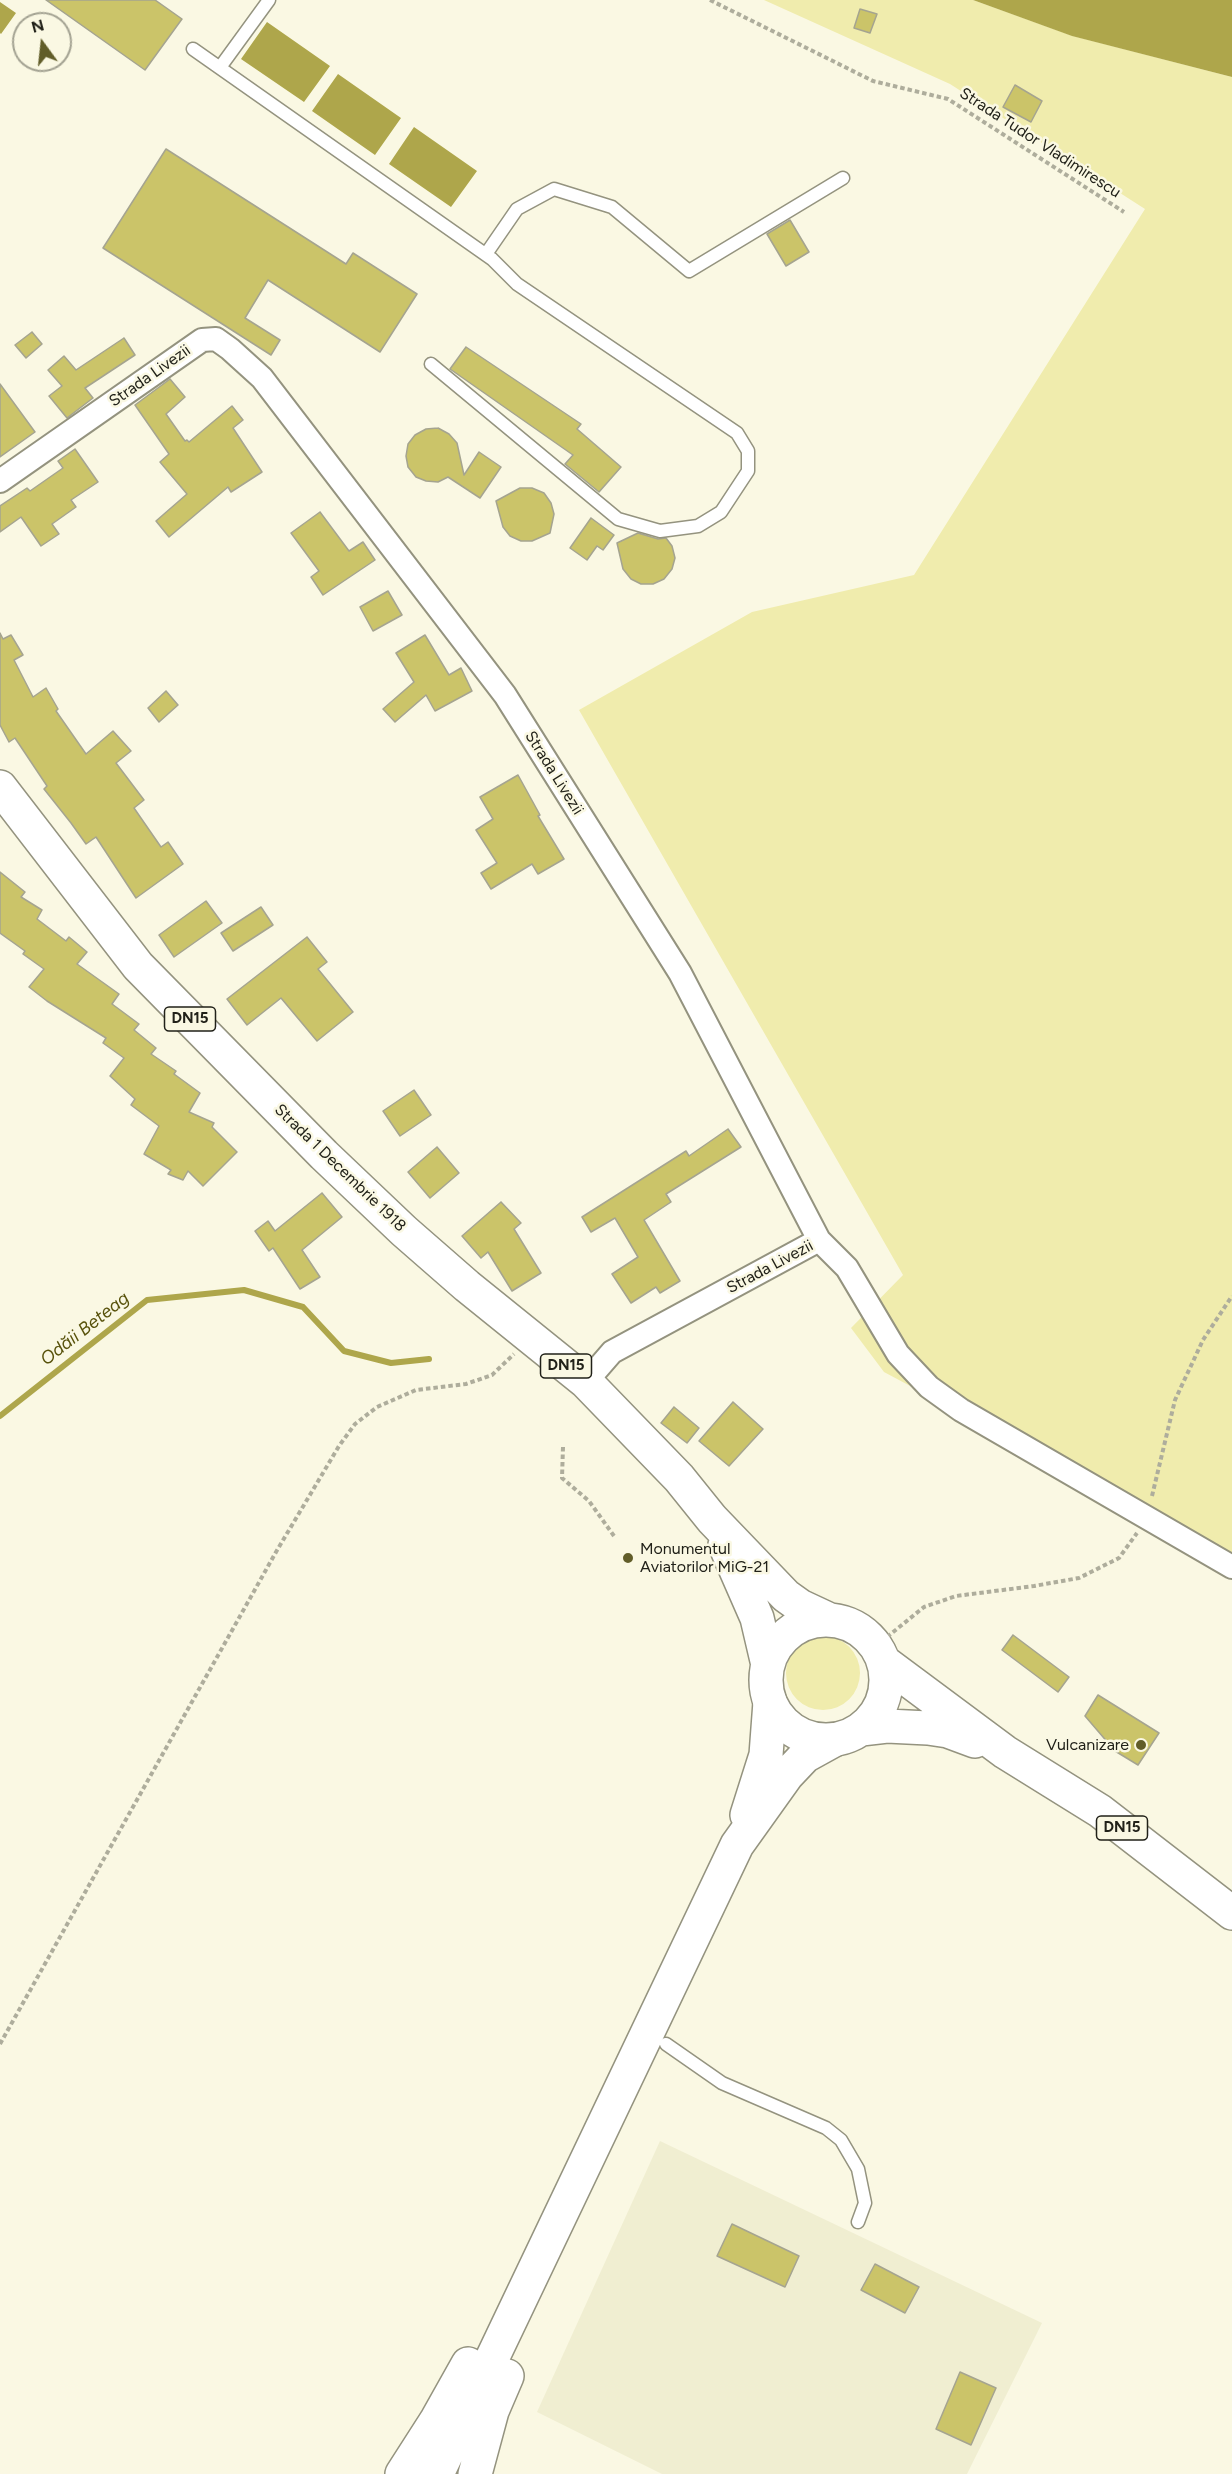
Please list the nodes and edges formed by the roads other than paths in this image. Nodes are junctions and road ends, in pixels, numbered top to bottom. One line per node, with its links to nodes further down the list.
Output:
1 (268, 0): 3 (lane)
2 (193, 49): 3 (lane)
3 (220, 66): 5 (lane)
4 (843, 178): 5 (lane)
5 (486, 254): 6 (lane)
6 (431, 364)
7 (0, 481): 9 (street, Strada Livezii)
8 (0, 787): 10 (main road, Strada 1 Decembrie 1918 / DN15)
9 (819, 1240): 10 (street, Strada Livezii); 12 (street)
10 (586, 1382): 11 (main road, Strada 1 Decembrie 1918 / DN15)
11 (712, 1519): 13 (main road, Strada 1 Decembrie 1918 / DN15); 15 (main road, Strada 1 Decembrie 1918 / DN15)
12 (1232, 1567)
13 (830, 1620): 14 (main road, DN15); 15 (main road)
14 (880, 1654): 17 (main road); 18 (main road, DN15)
15 (768, 1665): 16 (main road, DN15)
16 (770, 1702): 17 (main road, DN15); 19 (main road)
17 (848, 1735): 18 (main road, DN15); 19 (main road)
18 (1005, 1752): 20 (main road, DN15)
19 (737, 1845): 21 (main road)
20 (1232, 1913)
21 (660, 2006): 22 (main road); 24 (main road); 25 (main road)
22 (666, 2044): 23 (lane); 26 (main road)
23 (858, 2222)
24 (402, 2474)
25 (437, 2474)
26 (475, 2474)

